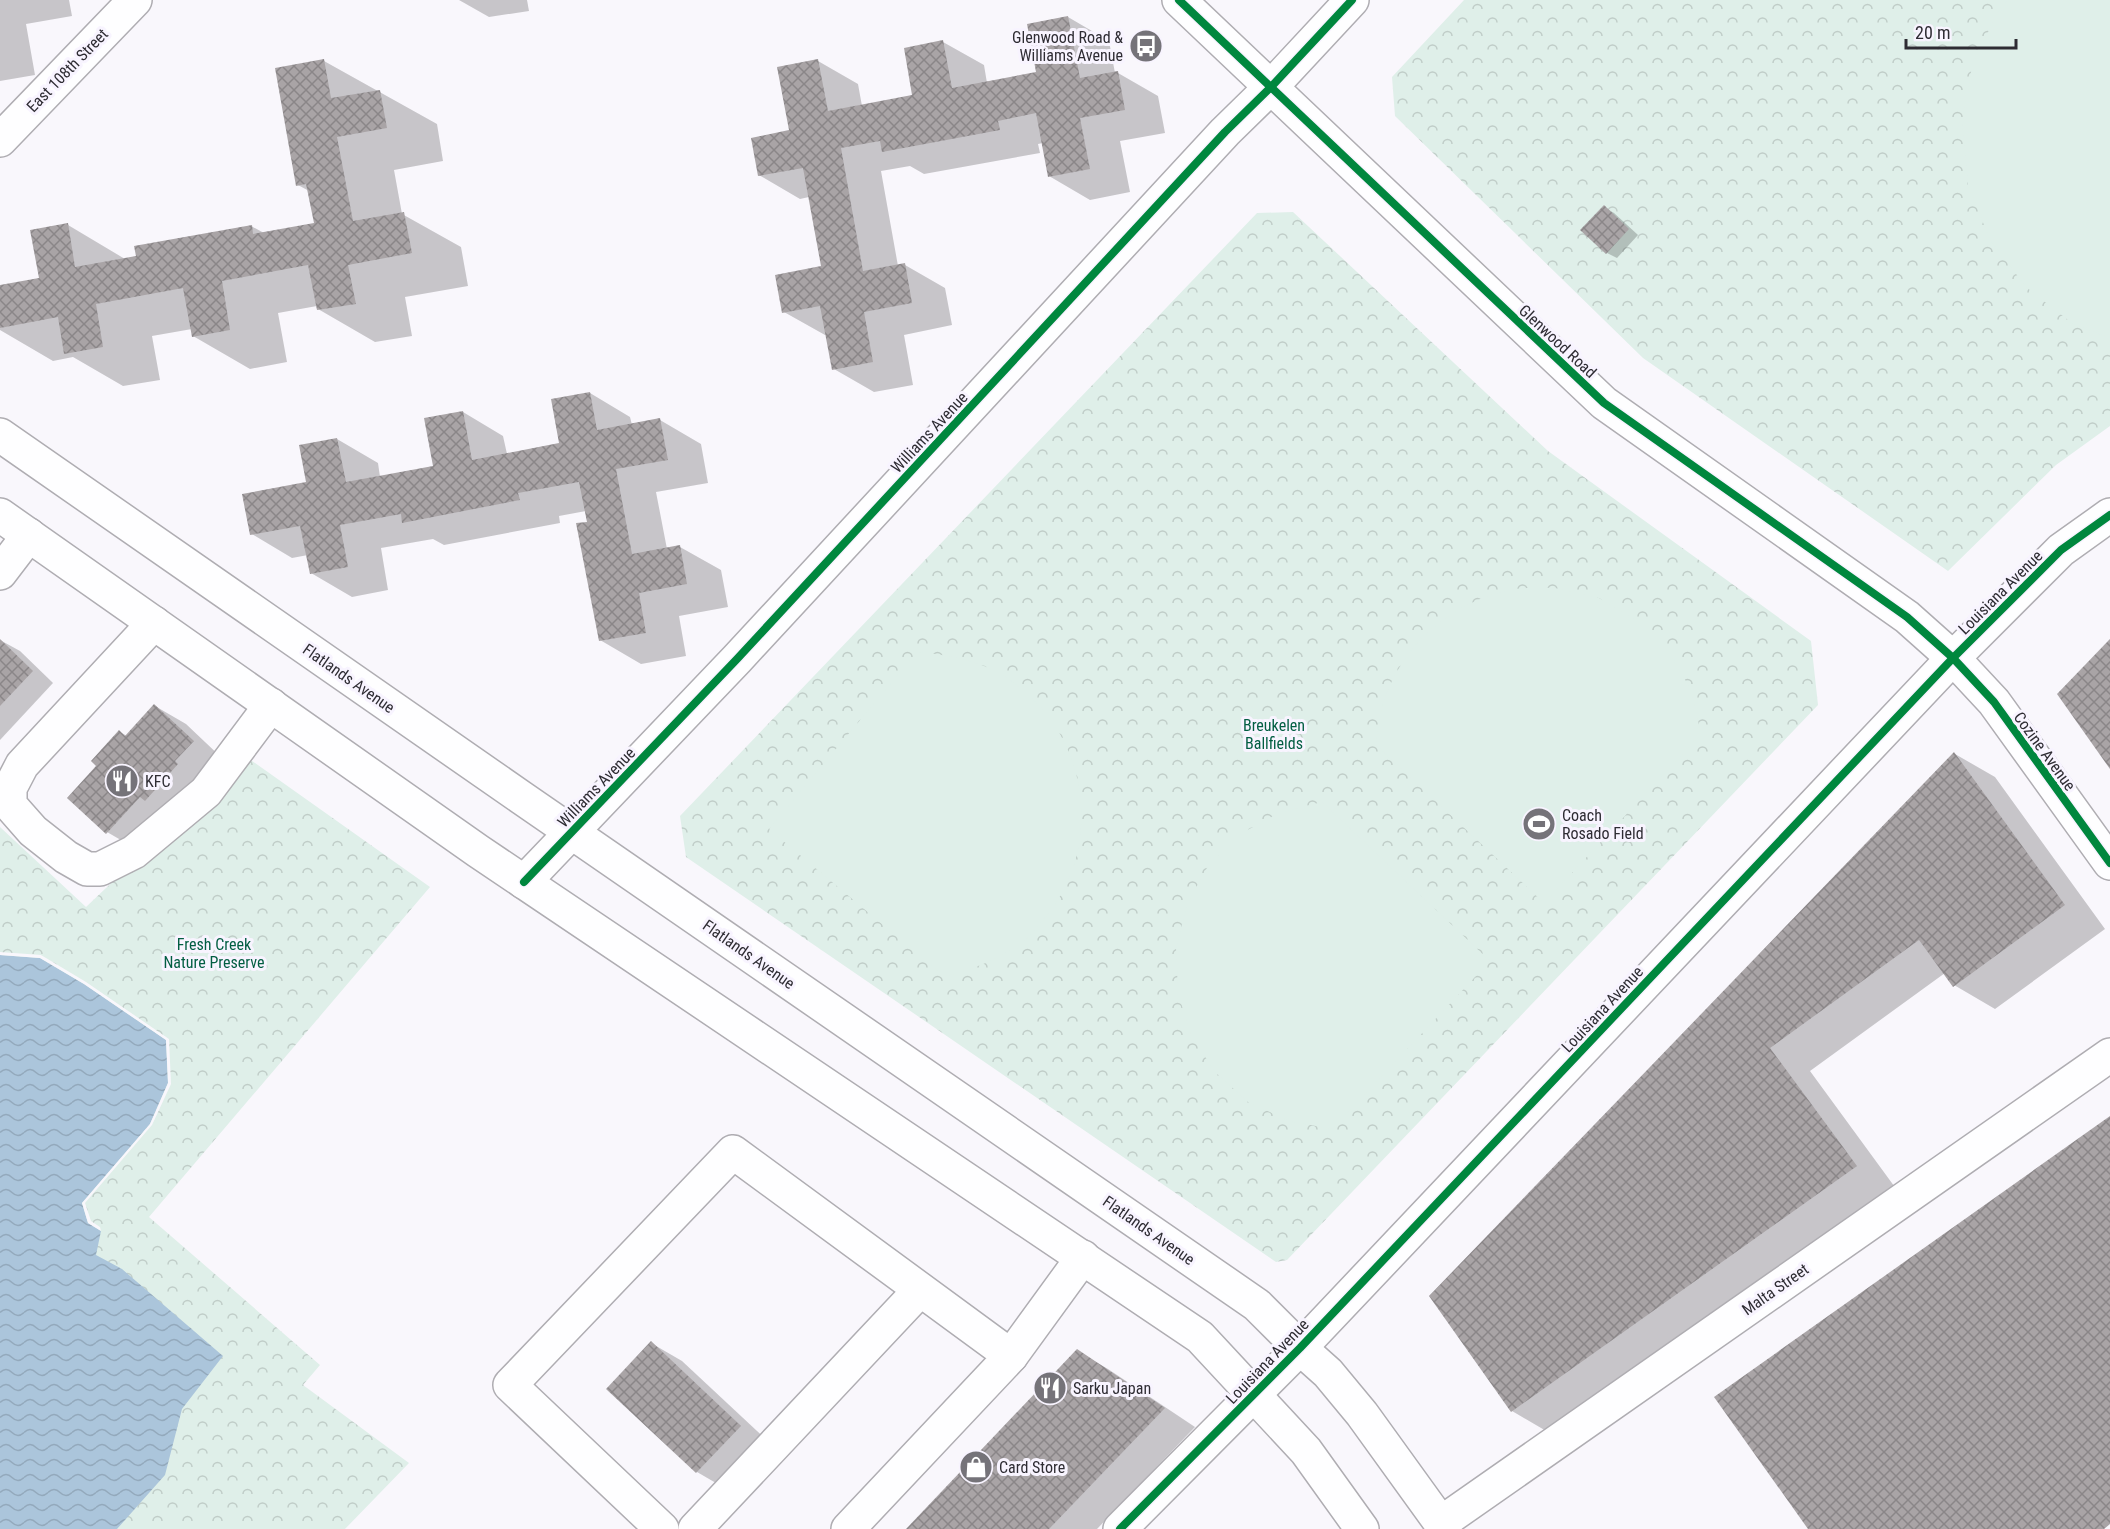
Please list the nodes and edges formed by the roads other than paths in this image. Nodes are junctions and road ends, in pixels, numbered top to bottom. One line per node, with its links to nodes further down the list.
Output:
1 (135, 0): 5 (street, East 108th Street)
2 (1179, 0): 4 (street, Glenwood Road)
3 (1352, 0): 4 (street, Williams Avenue)
4 (1270, 87): 12 (street, Glenwood Road); 14 (street, Williams Avenue)
5 (0, 140)
6 (0, 435): 14 (street, Flatlands Avenue)
7 (0, 515): 9 (street)
8 (2110, 515): 12 (street, Louisiana Avenue)
9 (29, 535): 10 (street); 11 (street)
10 (0, 573)
11 (154, 623): 13 (street); 13 (street)
12 (1953, 658): 15 (street, Cozine Avenue); 20 (street, Louisiana Avenue)
13 (271, 705): 16 (street)
14 (572, 832): 16 (street, Williams Avenue); 20 (street, Flatlands Avenue)
15 (2110, 863)
16 (524, 882): 18 (street)
17 (2110, 1055): 23 (street, Malta Street)
18 (1083, 1257): 21 (street); 22 (street)
19 (920, 1290): 21 (street); 24 (street); 25 (street)
20 (1300, 1348): 22 (street, Louisiana Avenue); 23 (street, Flatlands Avenue)
21 (1011, 1356): 26 (street)
22 (1255, 1394): 27 (street, Louisiana Avenue); 28 (street)
23 (1443, 1526)
24 (662, 1529)
25 (695, 1529)
26 (848, 1529)
27 (1120, 1529)
28 (1362, 1529)

